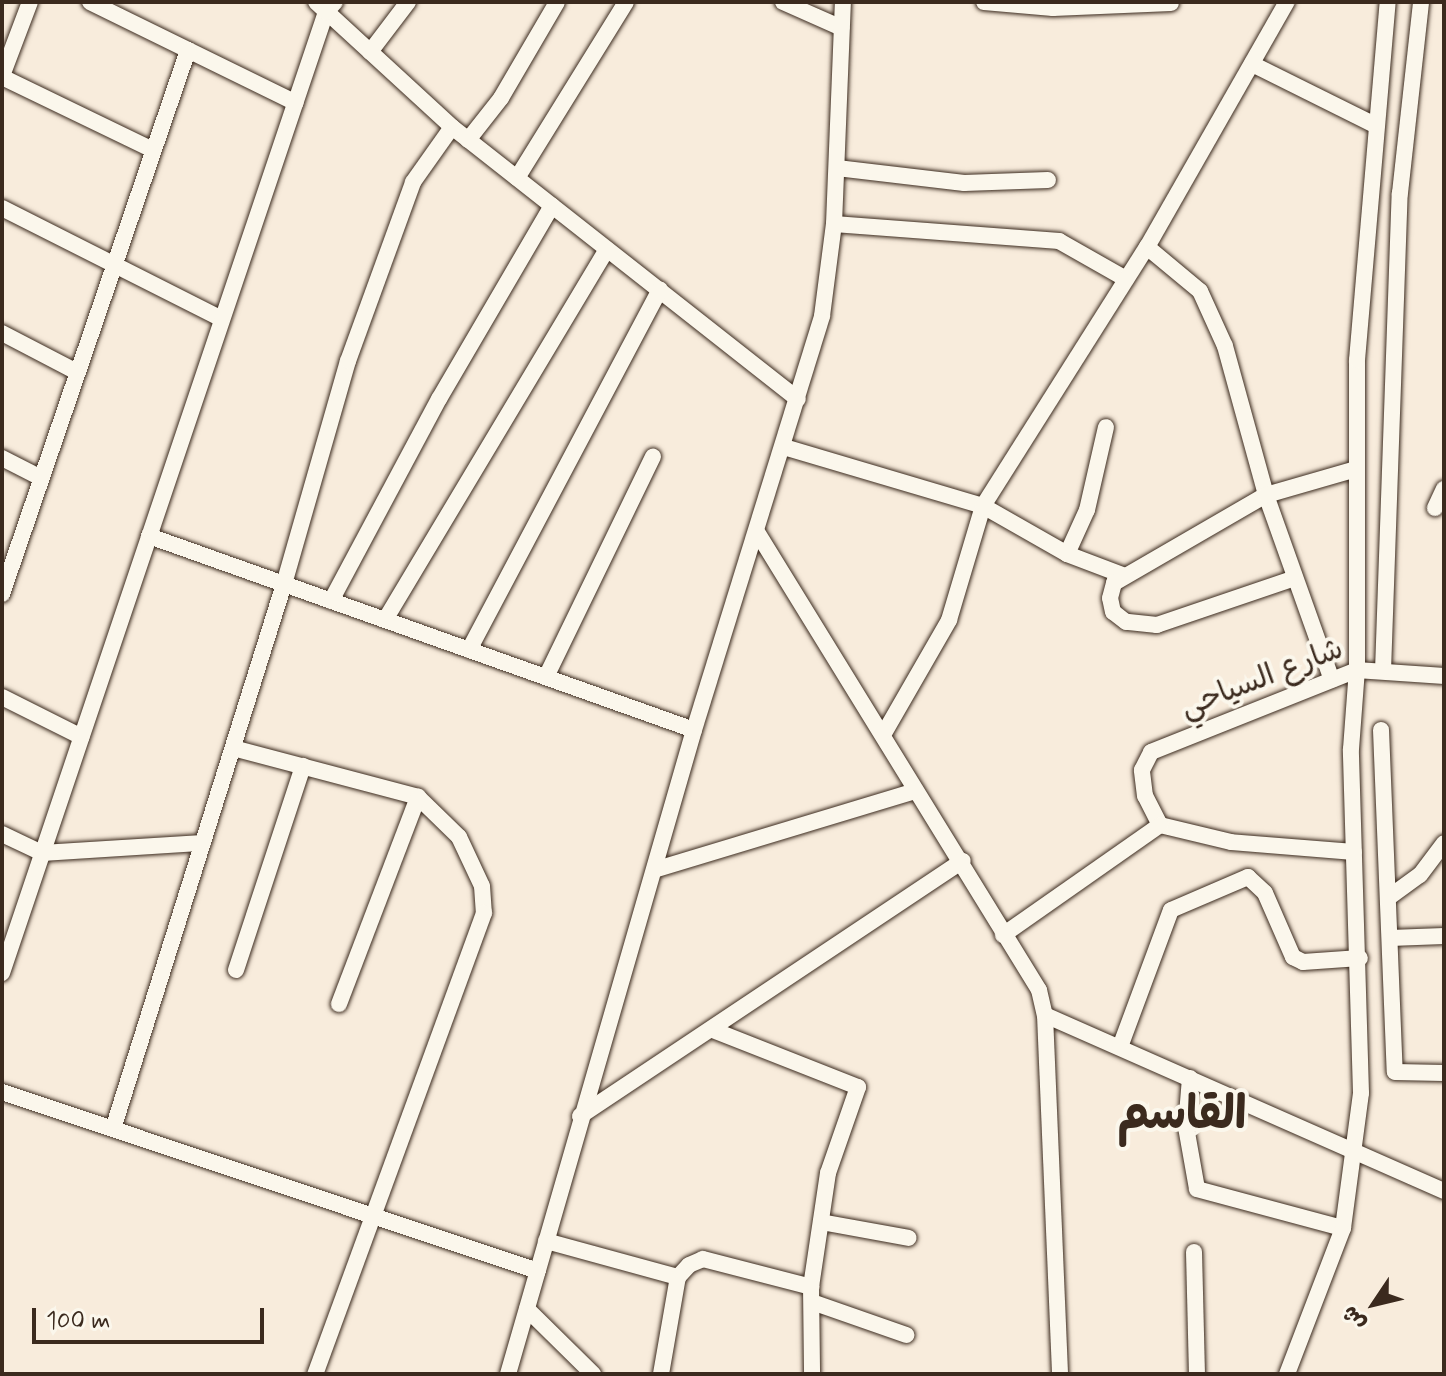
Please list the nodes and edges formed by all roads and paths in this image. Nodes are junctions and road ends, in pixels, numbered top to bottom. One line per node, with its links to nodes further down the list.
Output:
1 (30, 2): 18 (street)
2 (90, 2): 15 (street)
3 (408, 2): 16 (street)
4 (557, 2): 22 (street)
5 (626, 2): 25 (street)
6 (783, 2): 14 (street)
7 (843, 2): 14 (street)
8 (984, 2): 12 (street)
9 (1287, 2): 17 (street)
10 (1388, 2): 20 (street)
11 (1421, 2): 61 (street)
12 (1171, 3)
13 (326, 5): 16 (street); 19 (street)
14 (842, 28): 24 (street)
15 (188, 50): 19 (street); 23 (street)
16 (370, 52): 21 (street)
17 (1252, 64): 20 (street); 30 (street)
18 (2, 76): 23 (street)
19 (296, 103): 35 (street)
20 (1375, 125): 43 (street)
21 (452, 127): 22 (street); 55 (street)
22 (468, 140): 25 (street)
23 (153, 150): 32 (street)
24 (837, 168): 26 (street); 29 (street)
25 (517, 178): 27 (street)
26 (1048, 180)
27 (552, 206): 31 (street); 57 (street)
28 (2, 208): 32 (street)
29 (834, 224): 33 (street); 38 (street)
30 (1147, 247): 33 (street); 46 (street)
31 (607, 249): 34 (street); 58 (street)
32 (114, 265): 35 (street); 37 (street)
33 (1126, 279): 47 (street)
34 (660, 290): 38 (street); 59 (street)
35 (222, 319): 50 (street)
36 (2, 333): 37 (street)
37 (75, 371): 44 (street)
38 (798, 399): 40 (street)
39 (1106, 427): 51 (street)
40 (784, 447): 47 (street); 49 (street)
41 (653, 457): 63 (street)
42 (2, 458): 44 (street)
43 (1356, 469): 46 (street); 60 (street)
44 (41, 478): 52 (street)
45 (1444, 489): 48 (street)
46 (1266, 495): 53 (street); 54 (street)
47 (983, 506): 51 (street); 68 (street)
48 (1435, 508)
49 (757, 532): 66 (street); 68 (street)
50 (149, 536): 55 (street); 69 (street)
51 (1067, 554): 53 (street)
52 (5, 574): 56 (street)
53 (1125, 576): 54 (street)
54 (1295, 578): 64 (street)
55 (284, 584): 57 (street); 70 (street)
56 (2, 594)
57 (331, 601): 58 (street)
58 (385, 620): 59 (street)
59 (469, 650): 63 (street)
60 (1357, 670): 61 (street, شارع السياحي); 64 (street, شارع السياحي); 78 (street)
61 (1383, 671): 62 (street, شارع السياحي)
62 (1444, 676)
63 (546, 677): 66 (street)
64 (1332, 680): 74 (street, شارع السياحي)
65 (2, 697): 69 (street)
66 (694, 730): 81 (street)
67 (1381, 730): 82 (street)
68 (883, 735): 72 (street)
69 (82, 737): 79 (street)
70 (233, 748): 71 (street); 76 (street)
71 (303, 766): 73 (street); 87 (street)
72 (916, 791): 80 (street); 81 (street)
73 (418, 797): 89 (street); 100 (street)
74 (1160, 825): 78 (street); 83 (street)
75 (2, 834): 79 (street)
76 (203, 843): 79 (street); 97 (street)
77 (1444, 843): 82 (street)
78 (1354, 852): 86 (street)
79 (42, 853): 88 (street)
80 (963, 861): 83 (street); 91 (street)
81 (657, 869): 96 (street)
82 (1388, 898): 85 (street)
83 (1003, 935): 90 (street)
84 (1444, 936): 85 (street)
85 (1390, 938): 93 (street)
86 (1360, 958): 92 (street); 98 (street)
87 (236, 970)
88 (2, 973)
89 (339, 1004)
90 (1045, 1015): 92 (street); 116 (street)
91 (713, 1030): 96 (street); 101 (street)
92 (1120, 1047): 94 (street)
93 (1444, 1073)
94 (1190, 1078): 98 (street); 102 (street)
95 (2, 1092): 97 (street)
96 (580, 1116): 104 (street)
97 (113, 1129): 100 (street)
98 (1356, 1152): 99 (street); 102 (street)
99 (1444, 1191)
100 (370, 1215): 106 (street); 111 (street)
101 (821, 1222): 103 (street); 108 (street)
102 (1343, 1228): 118 (street)
103 (909, 1238)
104 (546, 1241): 106 (street); 107 (street)
105 (1194, 1252): 117 (street)
106 (538, 1271): 109 (street)
107 (678, 1277): 108 (street); 114 (street)
108 (812, 1294): 110 (street); 115 (street)
109 (527, 1309): 112 (street); 113 (street)
110 (906, 1335)
111 (315, 1374)
112 (508, 1374)
113 (593, 1374)
114 (661, 1374)
115 (812, 1374)
116 (1060, 1374)
117 (1197, 1374)
118 (1287, 1374)

